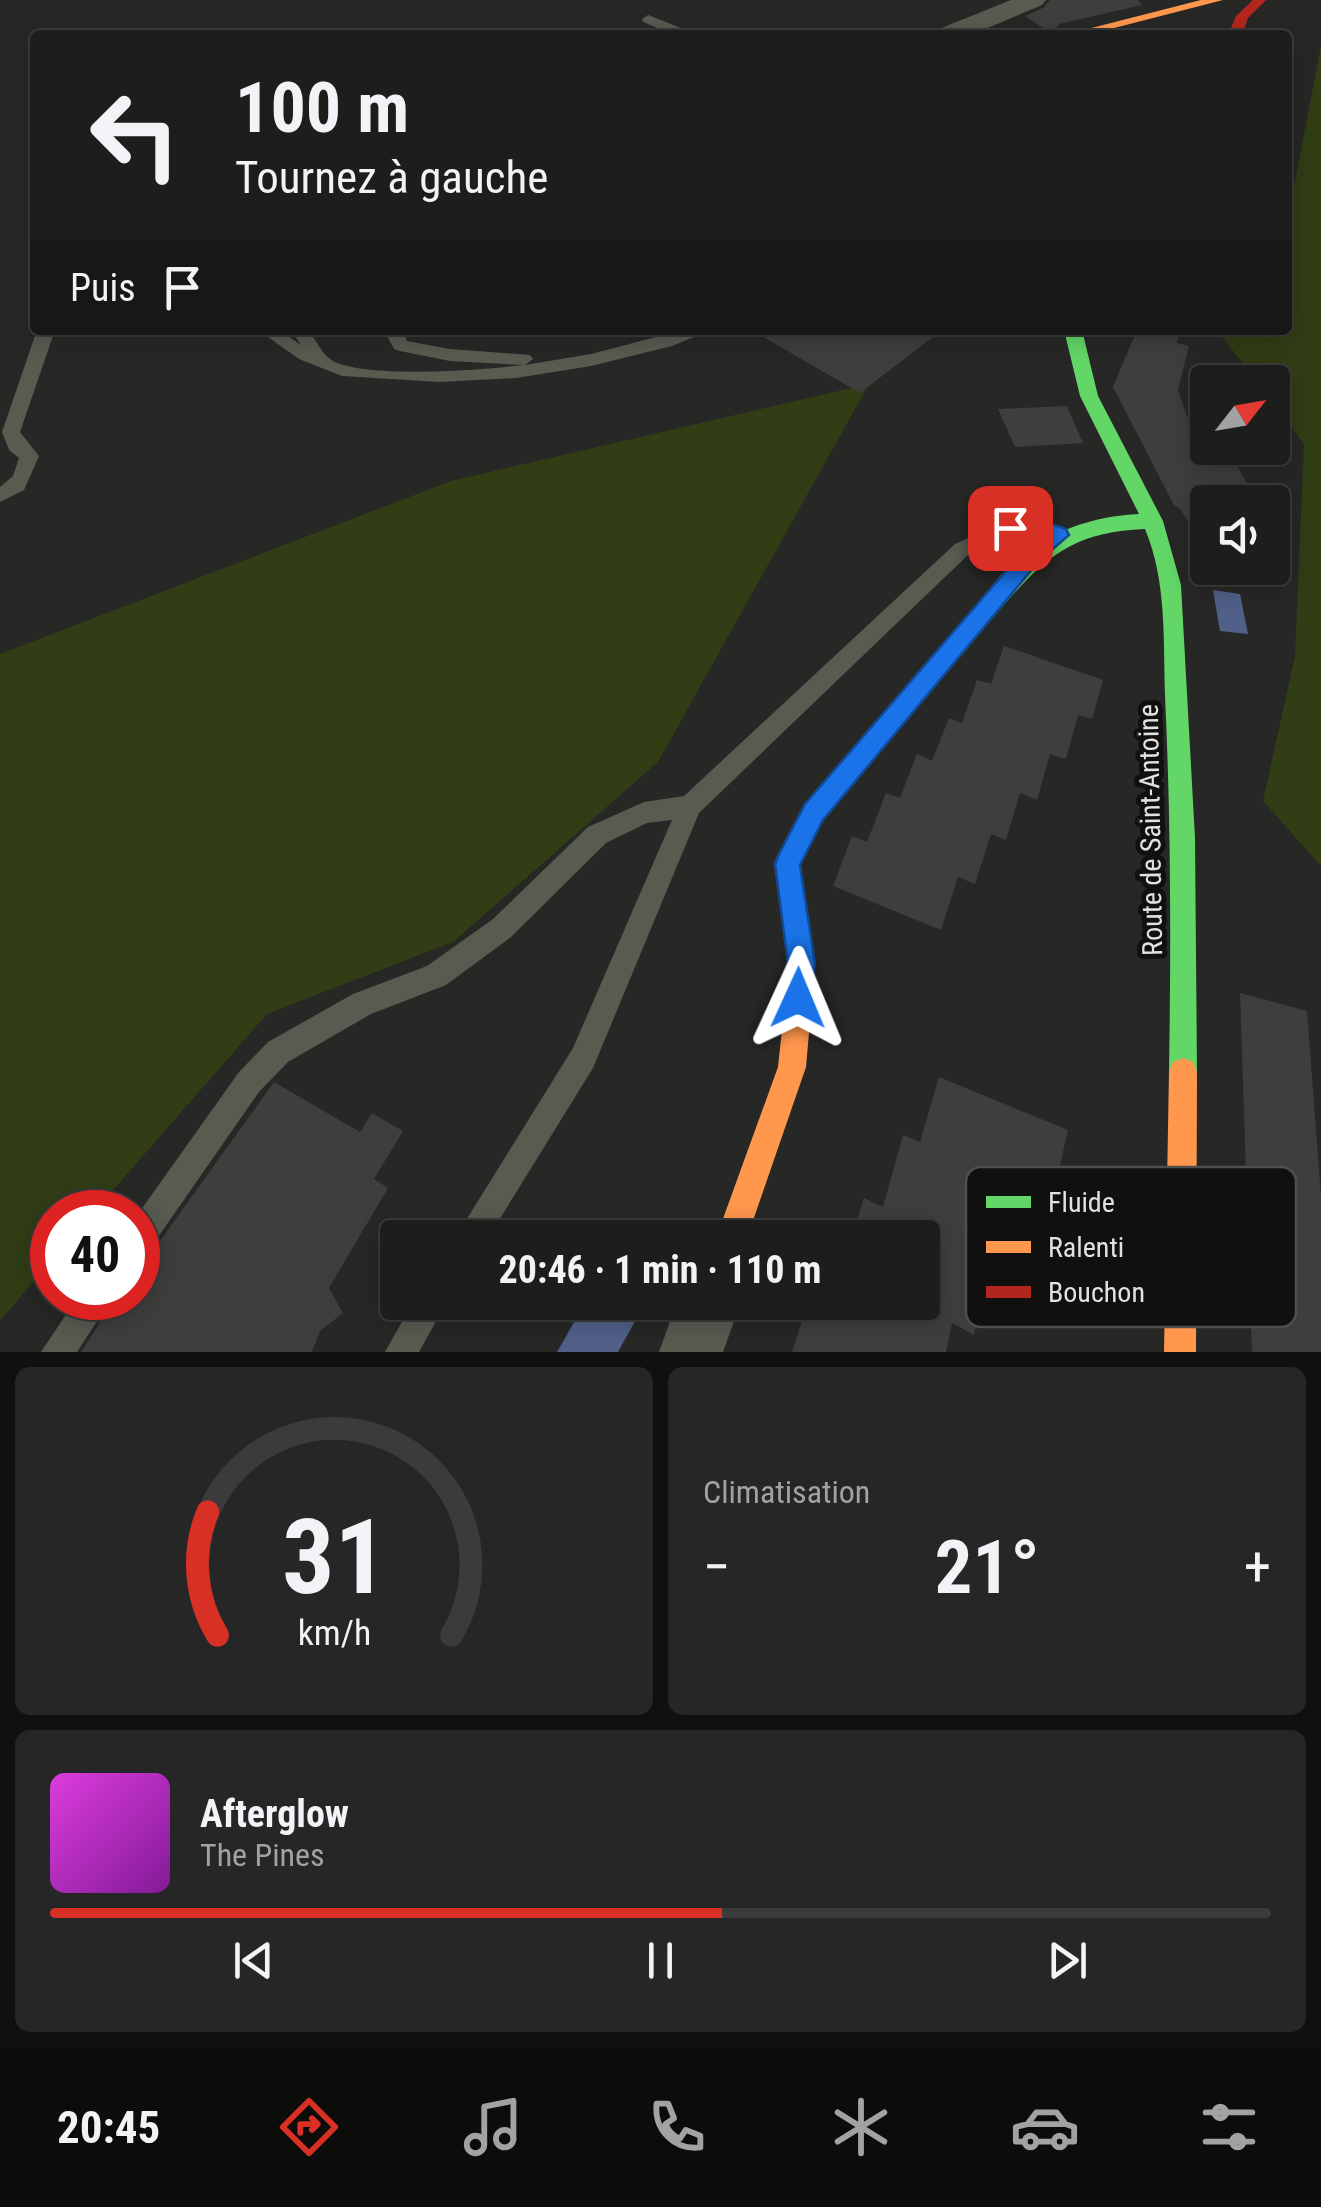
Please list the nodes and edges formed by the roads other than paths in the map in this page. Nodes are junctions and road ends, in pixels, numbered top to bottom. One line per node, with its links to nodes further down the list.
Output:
1 (1033, 0): 6 (street)
2 (1260, 0): 8 (street)
3 (1205, 1): 7 (street)
4 (648, 19): 5 (lane)
5 (674, 30)
6 (960, 30)
7 (1091, 30)
8 (1237, 30)
9 (44, 335): 17 (lane)
10 (273, 335): 15 (lane)
11 (303, 335): 15 (lane)
12 (395, 335): 16 (lane)
13 (687, 335): 16 (lane)
14 (1073, 335): 18 (street, Route de Saint-Antoine)
15 (320, 360): 16 (lane)
16 (567, 366)
17 (0, 495)
18 (1153, 521): 19 (street); 21 (street, Route de Saint-Antoine)
19 (1059, 535): 20 (lane); 24 (street)
20 (690, 806): 22 (lane); 23 (lane)
21 (1182, 1167)
22 (160, 1208)
23 (481, 1220)
24 (738, 1220)
25 (80, 1320): 29 (lane)
26 (421, 1320): 30 (lane)
27 (702, 1320): 31 (street)
28 (1180, 1327): 32 (street, Route de Saint-Antoine)
29 (57, 1352)
30 (402, 1352)
31 (691, 1352)
32 (1180, 1352)

